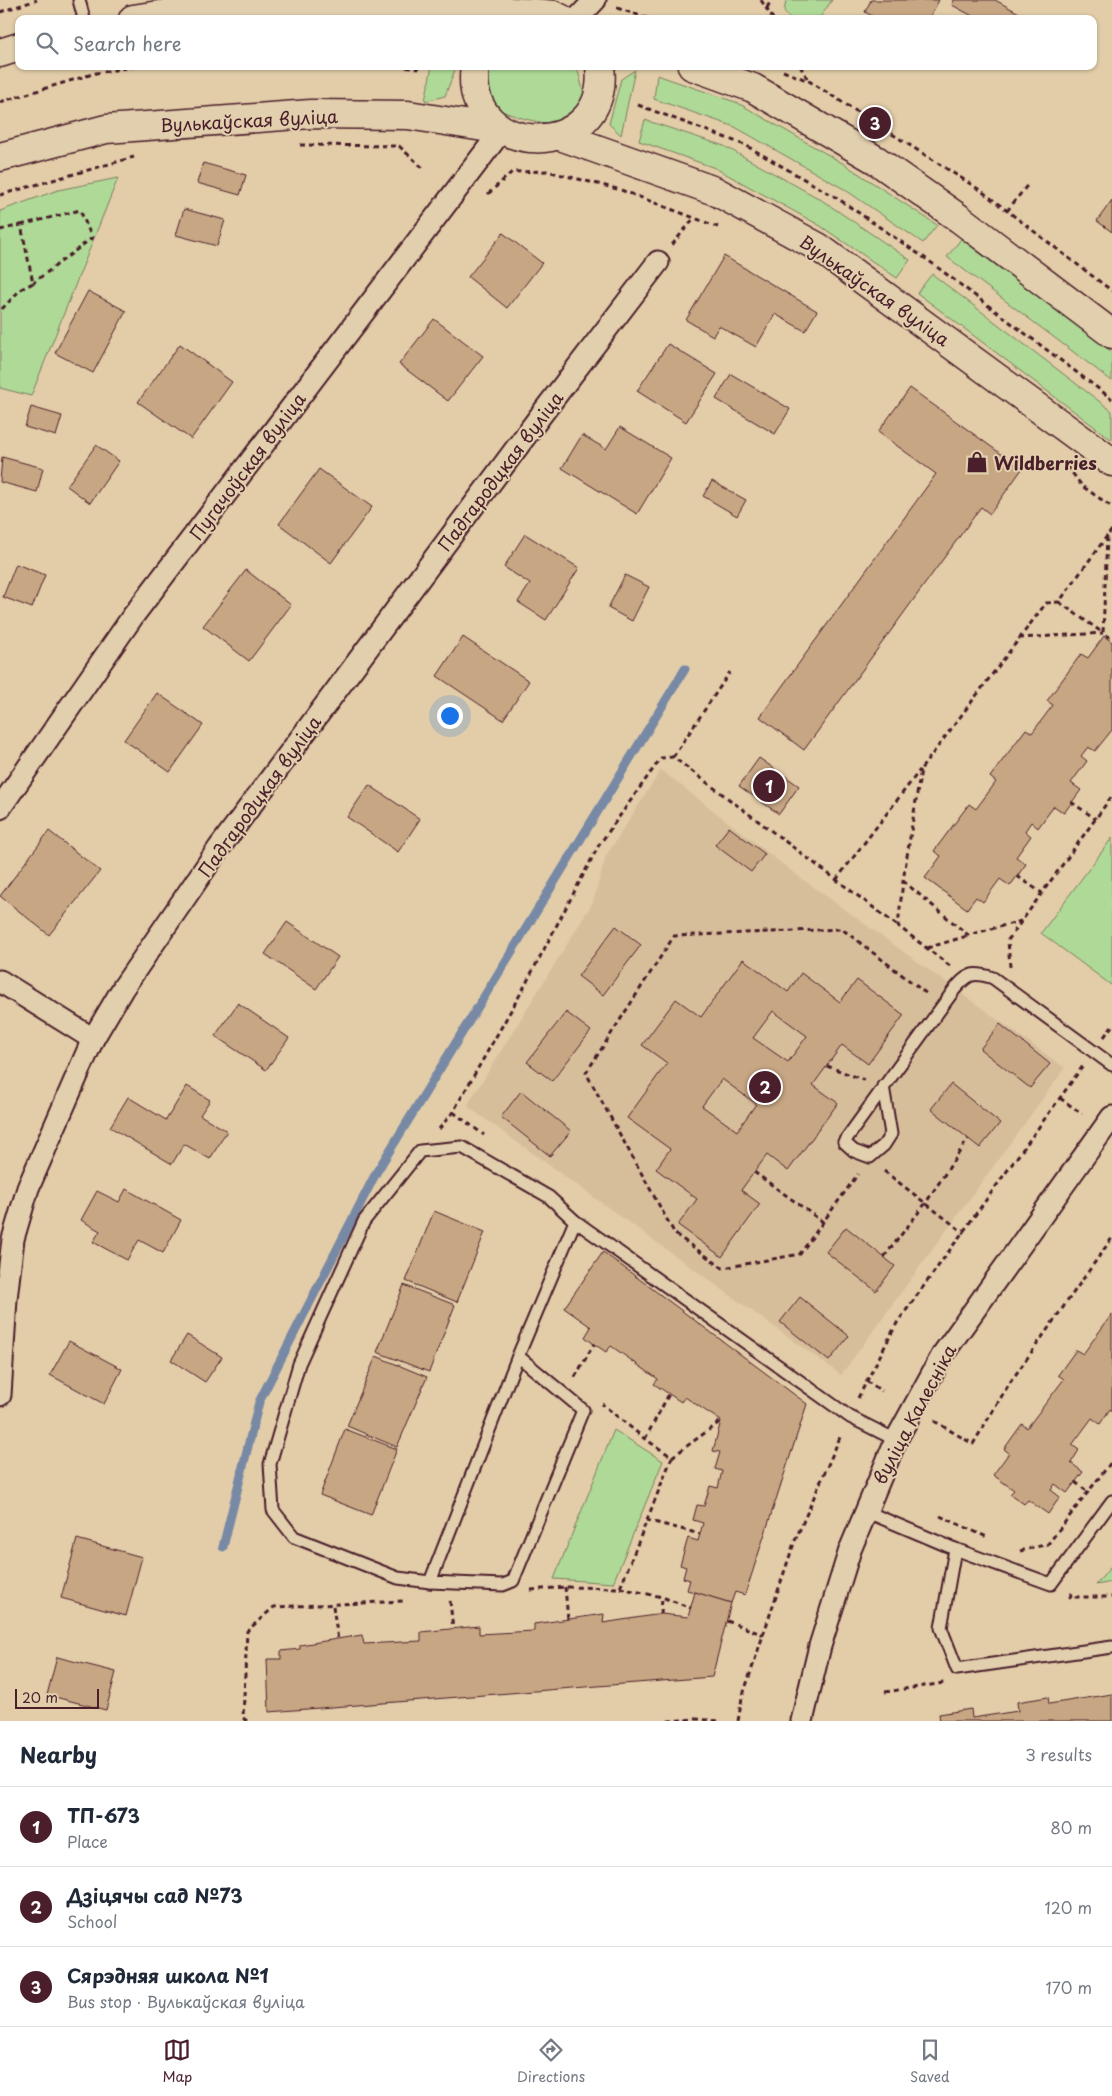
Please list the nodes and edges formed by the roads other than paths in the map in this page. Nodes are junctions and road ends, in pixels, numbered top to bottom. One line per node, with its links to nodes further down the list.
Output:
1 (79, 0): 4 (lane)
2 (595, 0): 7 (street)
3 (483, 5): 5 (street); 6 (street)
4 (83, 15)
5 (159, 15)
6 (518, 15)
7 (581, 15)
8 (15, 48): 9 (street)
9 (0, 53)
10 (474, 70): 13 (street, Вулькаўская вуліца)
11 (600, 70): 14 (street, Вулькаўская вуліца)
12 (703, 70): 17 (street)
13 (502, 130): 14 (street, Вулькаўская вуліца); 15 (street, Вулькаўская вуліца); 19 (street, Пугачоўская вуліца)
14 (560, 136): 18 (street, Вулькаўская вуліца)
15 (0, 157)
16 (658, 262): 21 (street, Падгародцкая вуліца)
17 (1112, 334)
18 (1112, 462)
19 (0, 808)
20 (0, 981): 21 (street)
21 (94, 1039): 27 (street, Падгародцкая вуліца)
22 (1112, 1065): 23 (lane)
23 (883, 1086): 23 (lane)
24 (1112, 1117): 28 (street, вуліца Калесніка)
25 (575, 1221): 26 (lane); 28 (lane); 32 (lane)
26 (518, 1356): 32 (lane); 32 (lane)
27 (0, 1395)
28 (896, 1440): 30 (street, вуліца Калесніка)
29 (1112, 1501): 31 (lane)
30 (865, 1510): 31 (lane); 34 (street, вуліца Калесніка)
31 (955, 1549): 33 (lane)
32 (430, 1582)
33 (1112, 1647)
34 (802, 1721)

